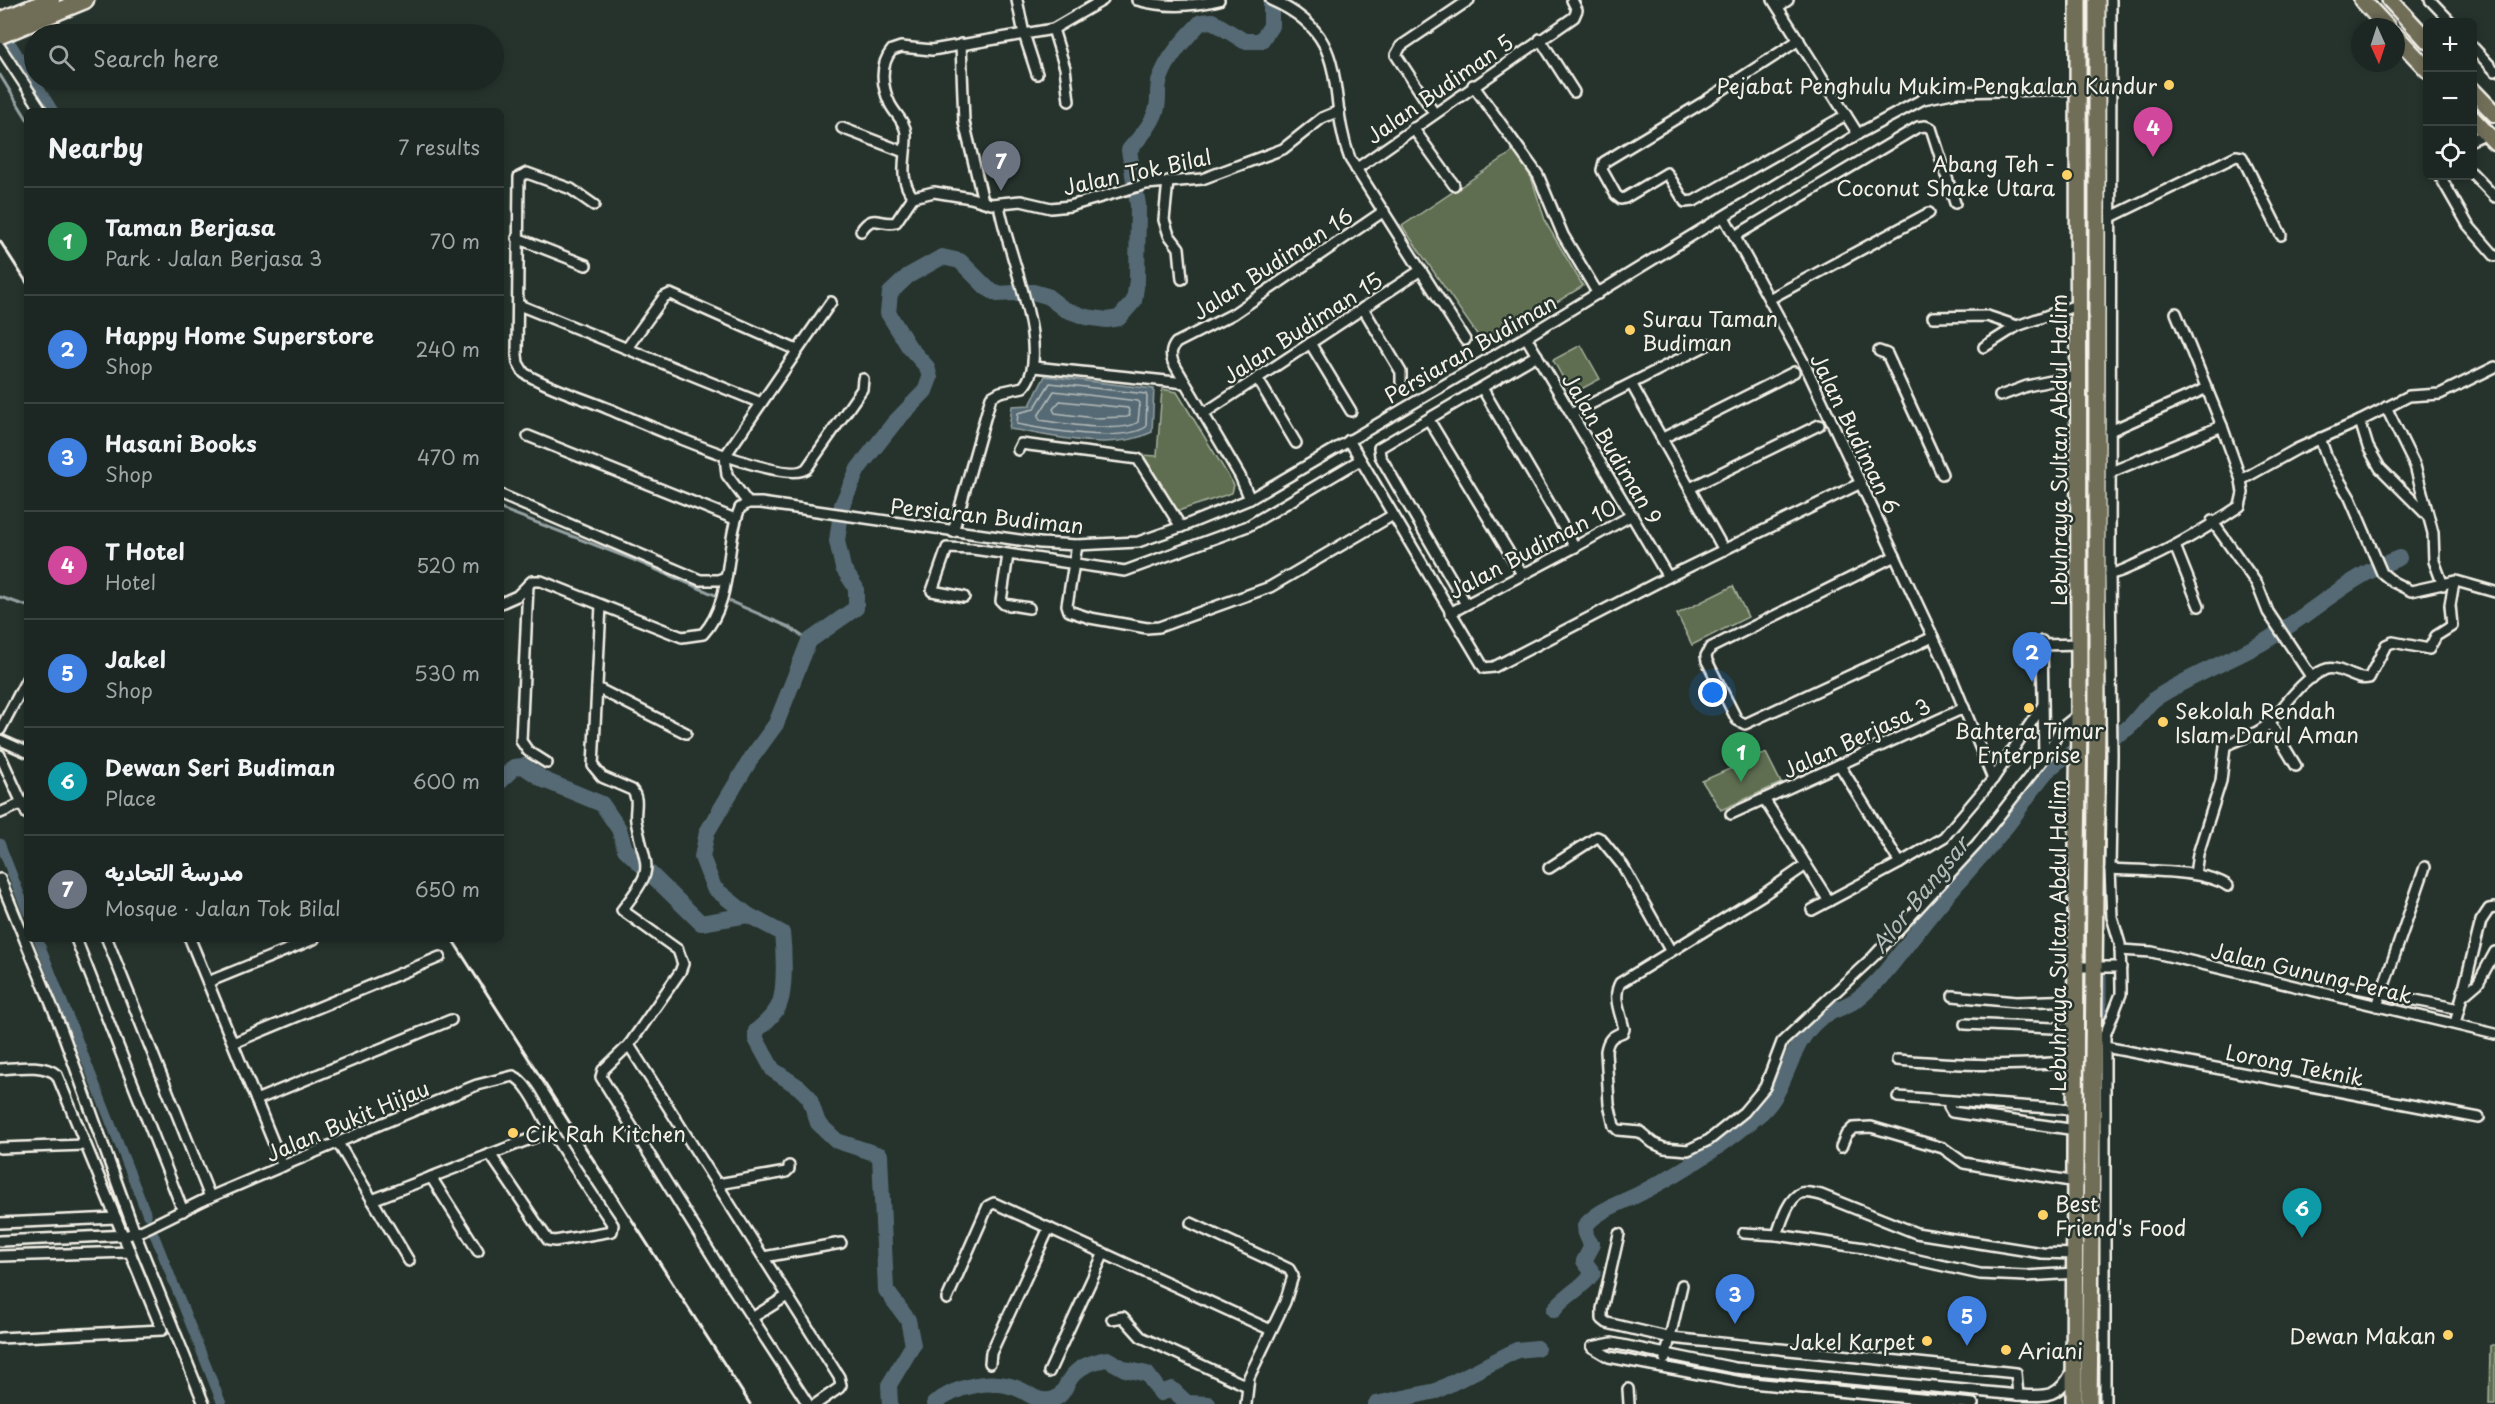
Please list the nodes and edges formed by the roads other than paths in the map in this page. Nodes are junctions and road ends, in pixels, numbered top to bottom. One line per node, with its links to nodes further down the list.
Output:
1 (51, 0): 20 (highway)
2 (85, 0): 21 (highway)
3 (1017, 0): 24 (street)
4 (1103, 0): 23 (street)
5 (1137, 0): 6 (street)
6 (1219, 0)
7 (1469, 0): 45 (street)
8 (1572, 0): 27 (street, Jalan Budiman 5)
9 (1788, 0): 17 (street)
10 (2078, 0): 38 (main road, Lebuhraya Sultan Abdul Halim)
11 (2097, 0): 207 (main road, Lebuhraya Sultan Abdul Halim)
12 (2111, 0): 68 (street)
13 (2362, 0): 18 (main road)
14 (2390, 0): 26 (main road)
15 (2430, 0): 19 (street)
16 (1280, 2): 44 (street)
17 (1775, 4): 28 (street)
18 (2379, 18)
19 (2447, 18)
20 (0, 21)
21 (27, 24)
22 (24, 25): 25 (highway)
23 (1053, 29): 24 (street); 42 (street)
24 (1024, 34): 29 (street); 35 (street)
25 (0, 35)
26 (2423, 37)
27 (1540, 39): 37 (street, Jalan Budiman 5); 40 (street)
28 (1799, 40): 47 (street); 47 (street)
29 (961, 44): 53 (street); 61 (street)
30 (2405, 46): 33 (main road)
31 (0, 47): 36 (street)
32 (2477, 51): 34 (street)
33 (2423, 66)
34 (2495, 71)
35 (1037, 74)
36 (24, 84)
37 (1473, 85): 45 (street, Jalan Budiman 5); 77 (street)
38 (2078, 89): 51 (street, Persiaran Budiman); 80 (main road, Lebuhraya Sultan Abdul Halim)
39 (28, 90): 43 (street)
40 (1574, 92)
41 (2477, 95): 46 (main road)
42 (1069, 101)
43 (40, 108)
44 (1339, 111): 54 (street); 57 (street, Jalan Tok Bilal)
45 (1434, 113): 50 (street, Jalan Budiman 5)
46 (2495, 114)
47 (1846, 115): 51 (street)
48 (2477, 123): 52 (main road)
49 (842, 128): 53 (street)
50 (1413, 128): 54 (street, Jalan Budiman 5); 58 (street)
51 (1858, 134): 67 (street, Persiaran Budiman)
52 (2491, 138)
53 (904, 152): 59 (street)
54 (1356, 169): 65 (street)
55 (2477, 178): 60 (street)
56 (2442, 180): 73 (street)
57 (1168, 181): 63 (street, Jalan Tok Bilal); 76 (street)
58 (1454, 185)
59 (914, 197): 61 (street, Jalan Tok Bilal); 69 (street)
60 (2495, 197)
61 (982, 201): 63 (street, Jalan Tok Bilal)
62 (1955, 203): 71 (street)
63 (999, 204): 95 (street)
64 (594, 205): 72 (street)
65 (1384, 211): 75 (street); 102 (street, Jalan Budiman 16)
66 (1929, 213): 78 (street)
67 (1724, 217): 71 (street, Jalan Budiman 6); 77 (street, Persiaran Budiman)
68 (2111, 217): 70 (street); 116 (street)
69 (861, 231)
70 (2281, 235)
71 (1735, 236): 78 (street, Jalan Budiman 6)
72 (517, 238): 74 (street); 81 (street)
73 (2494, 252)
74 (586, 265)
75 (1421, 270): 82 (street, Jalan Budiman 15); 87 (street)
76 (1182, 279)
77 (1598, 294): 86 (street, Persiaran Budiman)
78 (1769, 299): 128 (street, Jalan Budiman 6)
79 (831, 302): 92 (street)
80 (2080, 304): 85 (street); 98 (main road, Lebuhraya Sultan Abdul Halim)
81 (519, 305): 91 (street); 123 (street)
82 (1362, 308): 88 (street, Jalan Budiman 15); 101 (street)
83 (2176, 313): 105 (street)
84 (1933, 317): 85 (street)
85 (2017, 326): 90 (street)
86 (1526, 337): 94 (street, Jalan Budiman 9); 120 (street, Persiaran Budiman)
87 (1465, 340)
88 (1310, 343): 99 (street, Jalan Budiman 15); 109 (street)
89 (1709, 345): 103 (street)
90 (1983, 347)
91 (627, 348): 92 (street); 107 (street)
92 (797, 350): 107 (street)
93 (1879, 351): 126 (street)
94 (1537, 355): 104 (street); 110 (street, Jalan Budiman 9)
95 (1034, 367): 102 (street); 139 (street)
96 (2495, 367): 108 (street)
97 (1794, 372): 118 (street)
98 (2080, 375): 106 (street); 163 (main road, Lebuhraya Sultan Abdul Halim)
99 (1257, 378): 111 (street, Jalan Budiman 15); 121 (street)
100 (863, 379): 123 (street)
101 (1401, 382)
102 (1185, 383): 111 (street, Jalan Budiman 16)
103 (1632, 385): 110 (street); 118 (street)
104 (1482, 388): 112 (street); 142 (street)
105 (2207, 388): 115 (street); 116 (street)
106 (2000, 396)
107 (761, 403): 123 (street)
108 (2386, 407): 113 (street); 135 (street)
109 (1351, 411)
110 (1573, 413): 134 (street, Jalan Budiman 9)
111 (1203, 414): 131 (street, Jalan Budiman 16)
112 (1429, 420): 147 (street); 157 (street)
113 (2360, 421): 119 (street); 135 (street)
114 (1819, 425): 129 (street)
115 (2222, 426): 125 (street); 127 (street)
116 (2110, 431): 125 (street)
117 (528, 436): 136 (street)
118 (1663, 438): 129 (street)
119 (2320, 438): 127 (street); 153 (street)
120 (1349, 440): 124 (street); 131 (street, Persiaran Budiman)
121 (1296, 444)
122 (1018, 450): 138 (street)
123 (725, 456): 132 (street)
124 (1360, 460): 133 (street); 146 (street)
125 (2111, 471): 148 (street)
126 (1942, 474)
127 (2241, 480): 137 (street)
128 (1861, 483): 143 (street); 145 (street, Jalan Budiman 6)
129 (1690, 488): 143 (street)
130 (504, 496): 149 (street)
131 (1250, 499): 138 (street, Persiaran Budiman)
132 (748, 503): 136 (street); 139 (street, Persiaran Budiman)
133 (1393, 515): 146 (street); 161 (street)
134 (1632, 515): 142 (street, Jalan Budiman 10); 150 (street, Jalan Budiman 9)
135 (2427, 515): 153 (street)
136 (735, 519): 149 (street)
137 (2212, 521): 141 (street); 164 (street)
138 (1181, 527): 140 (street, Persiaran Budiman)
139 (953, 532): 140 (street, Persiaran Budiman)
140 (1077, 545): 146 (street)
141 (2175, 546): 148 (street); 159 (street)
142 (1575, 547): 147 (street, Jalan Budiman 10)
143 (1724, 550): 150 (street)
144 (1008, 555): 146 (street); 155 (street); 160 (street)
145 (1895, 556): 162 (street, Jalan Budiman 6); 162 (street)
146 (1072, 564)
147 (1522, 574): 157 (street, Jalan Budiman 10)
148 (2110, 574): 189 (street)
149 (726, 577): 158 (street)
150 (1668, 577): 161 (street)
151 (2454, 582): 153 (street); 154 (street); 164 (street)
152 (528, 585): 156 (street); 158 (street); 177 (street)
153 (2443, 585)
154 (2495, 592)
155 (964, 597)
156 (504, 602)
157 (1466, 604): 161 (street, Jalan Budiman 10)
158 (601, 605): 166 (street)
159 (2199, 606)
160 (1029, 608)
161 (1450, 613)
162 (1933, 637): 168 (street, Jalan Budiman 6)
163 (2079, 644): 167 (street); 169 (main road, Lebuhraya Sultan Abdul Halim)
164 (2312, 678): 170 (street)
165 (24, 685): 171 (street)
166 (597, 688): 172 (street); 223 (street)
167 (2043, 705): 176 (street); 180 (street)
168 (1964, 708): 178 (street, Jalan Berjasa 3); 180 (street, Jalan Budiman 6)
169 (2079, 718): 176 (street); 206 (main road, Lebuhraya Sultan Abdul Halim)
170 (2270, 723): 179 (street); 190 (street)
171 (0, 730)
172 (686, 733)
173 (0, 740): 174 (street)
174 (24, 751)
175 (0, 755): 182 (street)
176 (2044, 759): 202 (street)
177 (547, 763)
178 (1839, 764): 181 (street, Jalan Berjasa 3); 185 (street)
179 (2296, 766)
180 (1993, 779): 185 (street)
181 (1764, 799): 184 (street, Jalan Berjasa 3); 186 (street)
182 (23, 803): 183 (street)
183 (0, 813)
184 (1731, 814)
185 (1900, 863): 193 (street)
186 (1806, 865): 193 (street); 202 (street)
187 (2425, 867): 211 (street)
188 (1549, 868): 202 (street)
189 (2110, 869): 190 (street); 203 (street)
190 (2195, 874): 192 (street)
191 (0, 879): 196 (street)
192 (2228, 886)
193 (1829, 901): 195 (street)
194 (2495, 908): 212 (street)
195 (1812, 910)
196 (24, 938)
197 (26, 942): 252 (street)
198 (77, 942): 247 (street)
199 (108, 942): 245 (street)
200 (191, 942): 209 (street)
201 (307, 942): 209 (street)
202 (1670, 950)
203 (2120, 950): 208 (street); 215 (street, Jalan Gunung Perak)
204 (2495, 952): 212 (street)
205 (440, 957): 222 (street)
206 (2077, 967): 207 (street); 214 (main road, Lebuhraya Sultan Abdul Halim)
207 (2094, 967): 208 (street); 270 (main road, Lebuhraya Sultan Abdul Halim)
208 (2121, 967): 224 (street)
209 (208, 982): 222 (street)
210 (2347, 986): 211 (street)
211 (2380, 993): 215 (street); 216 (street)
212 (2464, 995): 216 (street)
213 (1953, 996): 214 (street)
214 (2077, 1000): 220 (main road, Lebuhraya Sultan Abdul Halim)
215 (2377, 1006): 219 (street, Jalan Gunung Perak)
216 (2459, 1009): 219 (street)
217 (451, 1020): 229 (street)
218 (1965, 1024): 220 (street)
219 (2455, 1024): 221 (street, Jalan Gunung Perak)
220 (2076, 1029): 226 (main road, Lebuhraya Sultan Abdul Halim)
221 (2495, 1034)
222 (233, 1042): 229 (street)
223 (629, 1045): 244 (street); 271 (street)
224 (2105, 1047): 232 (street, Lorong Teknik); 270 (street)
225 (1897, 1060): 226 (street)
226 (2076, 1061): 231 (main road, Lebuhraya Sultan Abdul Halim)
227 (0, 1069): 236 (street)
228 (1898, 1097): 230 (street)
229 (256, 1100): 240 (street)
230 (1949, 1101): 231 (street); 233 (street)
231 (2076, 1110): 233 (main road, Lebuhraya Sultan Abdul Halim)
232 (2479, 1118)
233 (2076, 1130): 243 (main road, Lebuhraya Sultan Abdul Halim)
234 (551, 1131): 235 (street, Jalan Bukit Hijau); 239 (street); 239 (street)
235 (338, 1143): 240 (street, Jalan Bukit Hijau); 246 (street)
236 (85, 1145): 238 (street); 248 (street)
237 (1841, 1147): 243 (street)
238 (0, 1148)
239 (490, 1154): 242 (street)
240 (283, 1166): 245 (street, Jalan Bukit Hijau)
241 (789, 1166): 244 (street)
242 (431, 1177): 246 (street); 259 (street)
243 (2076, 1182): 262 (main road, Lebuhraya Sultan Abdul Halim)
244 (718, 1184): 264 (street)
245 (210, 1197): 247 (street, Jalan Bukit Hijau)
246 (372, 1200): 265 (street)
247 (183, 1210): 252 (street, Jalan Bukit Hijau)
248 (116, 1218): 249 (street); 255 (street)
249 (0, 1223)
250 (1191, 1223): 273 (street)
251 (1049, 1228): 261 (street); 269 (street); 277 (street)
252 (135, 1233): 255 (street, Jalan Bukit Hijau); 284 (street)
253 (1744, 1233): 256 (street)
254 (1619, 1234): 275 (street)
255 (123, 1235): 257 (street, Jalan Bukit Hijau); 260 (street)
256 (1777, 1235): 262 (street); 266 (street)
257 (0, 1241)
258 (842, 1243): 264 (street)
259 (478, 1251)
260 (131, 1252): 263 (street); 274 (street)
261 (1104, 1253): 273 (street); 280 (street)
262 (2076, 1254): 266 (main road, Lebuhraya Sultan Abdul Halim)
263 (0, 1256)
264 (764, 1257): 268 (street)
265 (409, 1262)
266 (2076, 1273): 278 (main road, Lebuhraya Sultan Abdul Halim)
267 (1682, 1285): 275 (street)
268 (788, 1296): 271 (street); 286 (street)
269 (947, 1299)
270 (2098, 1306): 291 (main road, Lebuhraya Sultan Abdul Halim); 292 (street)
271 (752, 1318): 285 (street)
272 (1112, 1319): 281 (street)
273 (1271, 1330): 281 (street)
274 (0, 1338)
275 (1671, 1338): 276 (street); 283 (street)
276 (1667, 1353): 279 (street); 279 (street); 283 (street)
277 (990, 1363)
278 (2076, 1363): 283 (street); 290 (main road, Lebuhraya Sultan Abdul Halim)
279 (1663, 1367): 289 (street)
280 (1049, 1372)
281 (1247, 1386): 287 (street)
282 (1628, 1389): 288 (street)
283 (2018, 1395)
284 (204, 1404)
285 (808, 1404)
286 (816, 1404)
287 (1246, 1404)
288 (1629, 1404)
289 (1974, 1404)
290 (2074, 1404)
291 (2089, 1404)
292 (2105, 1404)

